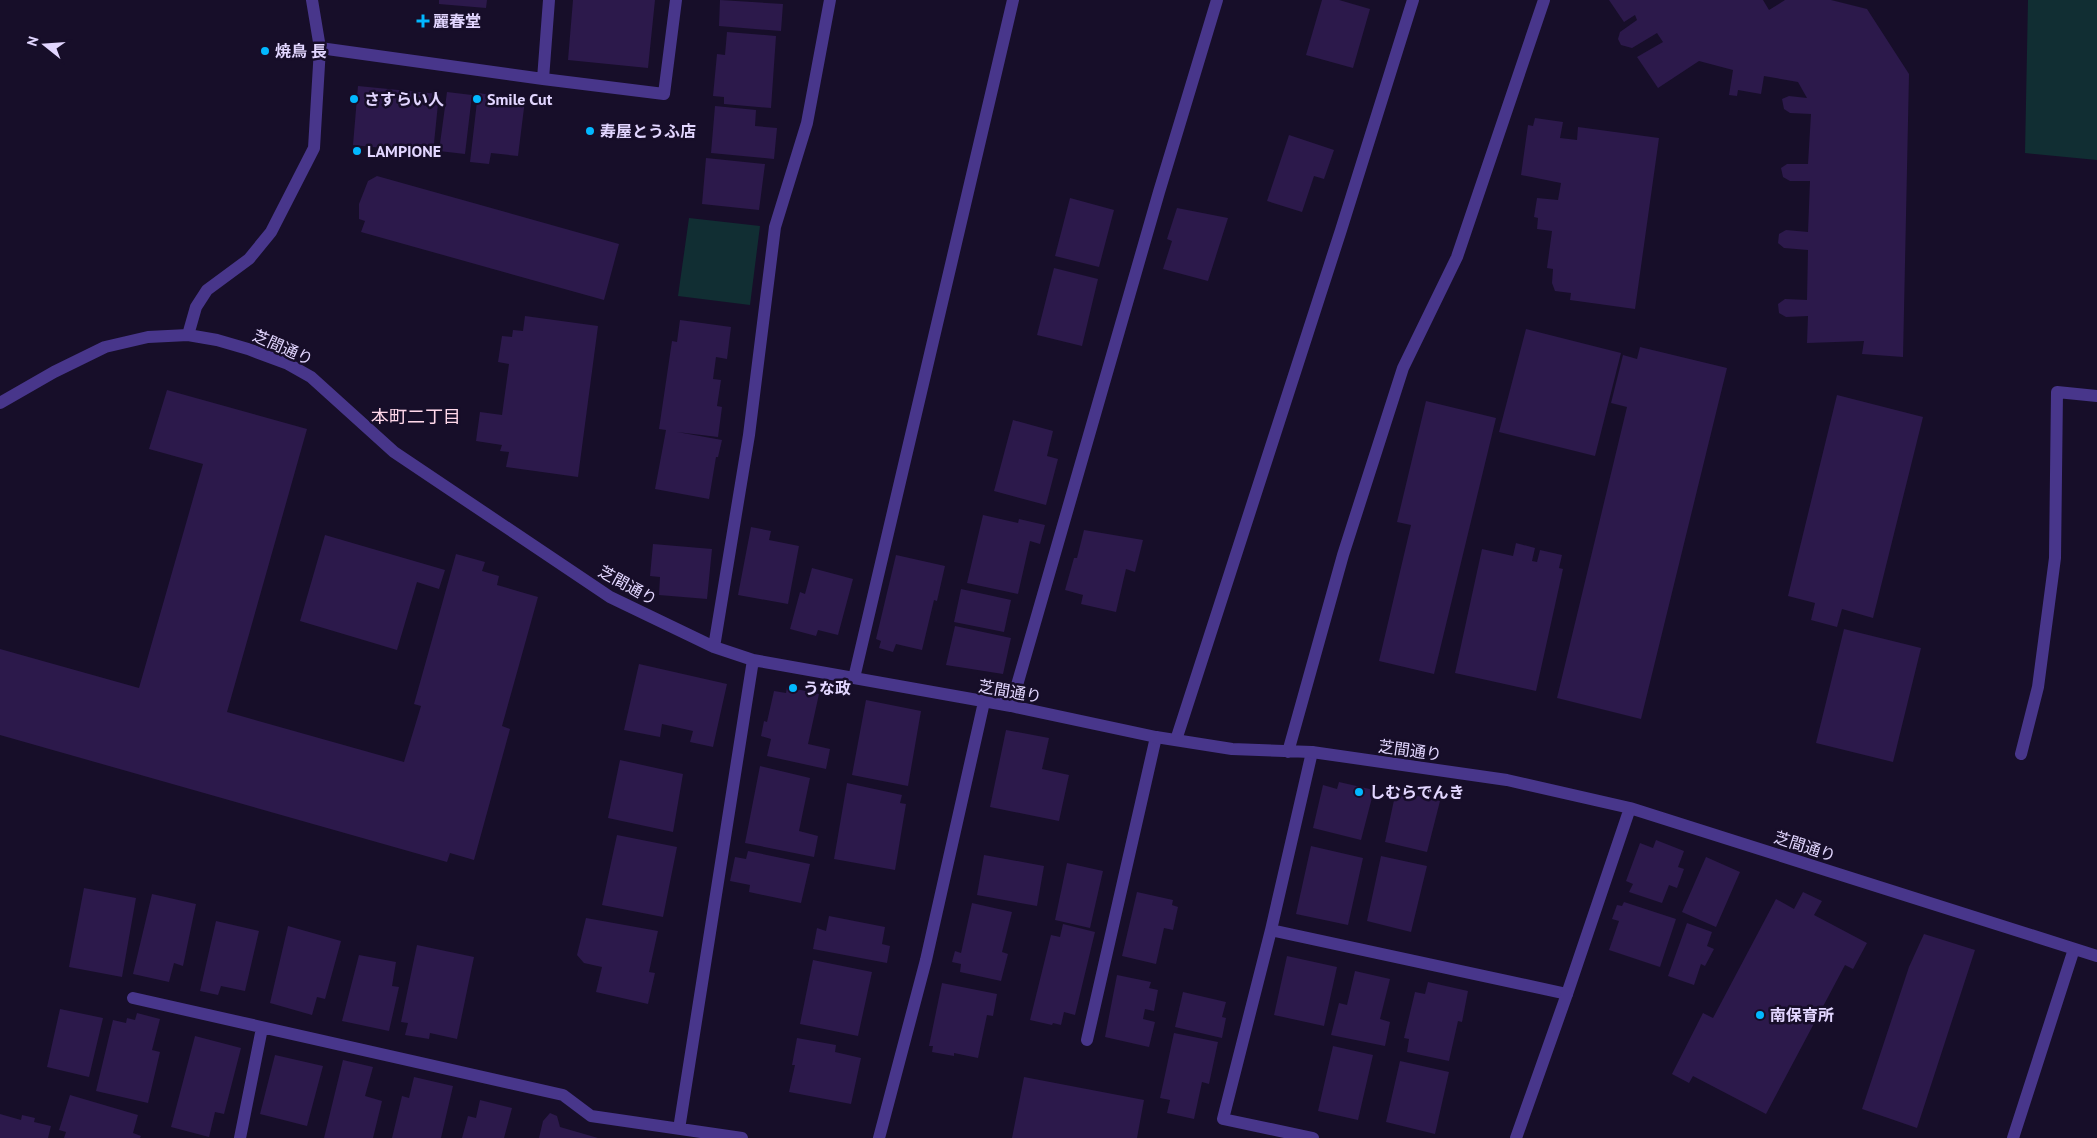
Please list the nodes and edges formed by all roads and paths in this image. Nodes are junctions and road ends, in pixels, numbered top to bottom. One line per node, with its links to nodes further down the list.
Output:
1 (312, 0): 9 (street)
2 (549, 0): 10 (street)
3 (676, 0): 10 (street)
4 (830, 0): 14 (street)
5 (1013, 0): 16 (street)
6 (1217, 0): 18 (street)
7 (1412, 0): 20 (street)
8 (1544, 0): 21 (street)
9 (320, 48): 10 (street); 11 (street)
10 (543, 79)
11 (188, 335): 13 (street, 芝間通り); 14 (street, 芝間通り)
12 (2097, 396): 23 (street)
13 (0, 404)
14 (714, 647): 15 (street, 芝間通り)
15 (753, 660): 16 (street, 芝間通り); 32 (street)
16 (854, 678): 17 (street, 芝間通り)
17 (984, 702): 18 (street, 芝間通り); 35 (street)
18 (1011, 706): 19 (street, 芝間通り)
19 (1156, 737): 20 (street, 芝間通り); 31 (street)
20 (1176, 740): 21 (street, 芝間通り)
21 (1288, 752): 22 (street, 芝間通り)
22 (1312, 752): 24 (street, 芝間通り); 25 (street)
23 (2021, 754)
24 (1630, 808): 26 (street, 芝間通り); 28 (street)
25 (1271, 930): 28 (street); 36 (street)
26 (2074, 949): 27 (street, 芝間通り); 38 (street)
27 (2097, 956)
28 (1568, 994): 37 (street)
29 (132, 998): 30 (street)
30 (262, 1028): 32 (street); 33 (street)
31 (1087, 1040)
32 (679, 1129): 34 (street)
33 (240, 1138)
34 (742, 1138)
35 (879, 1138)
36 (1313, 1138)
37 (1516, 1138)
38 (2013, 1138)

